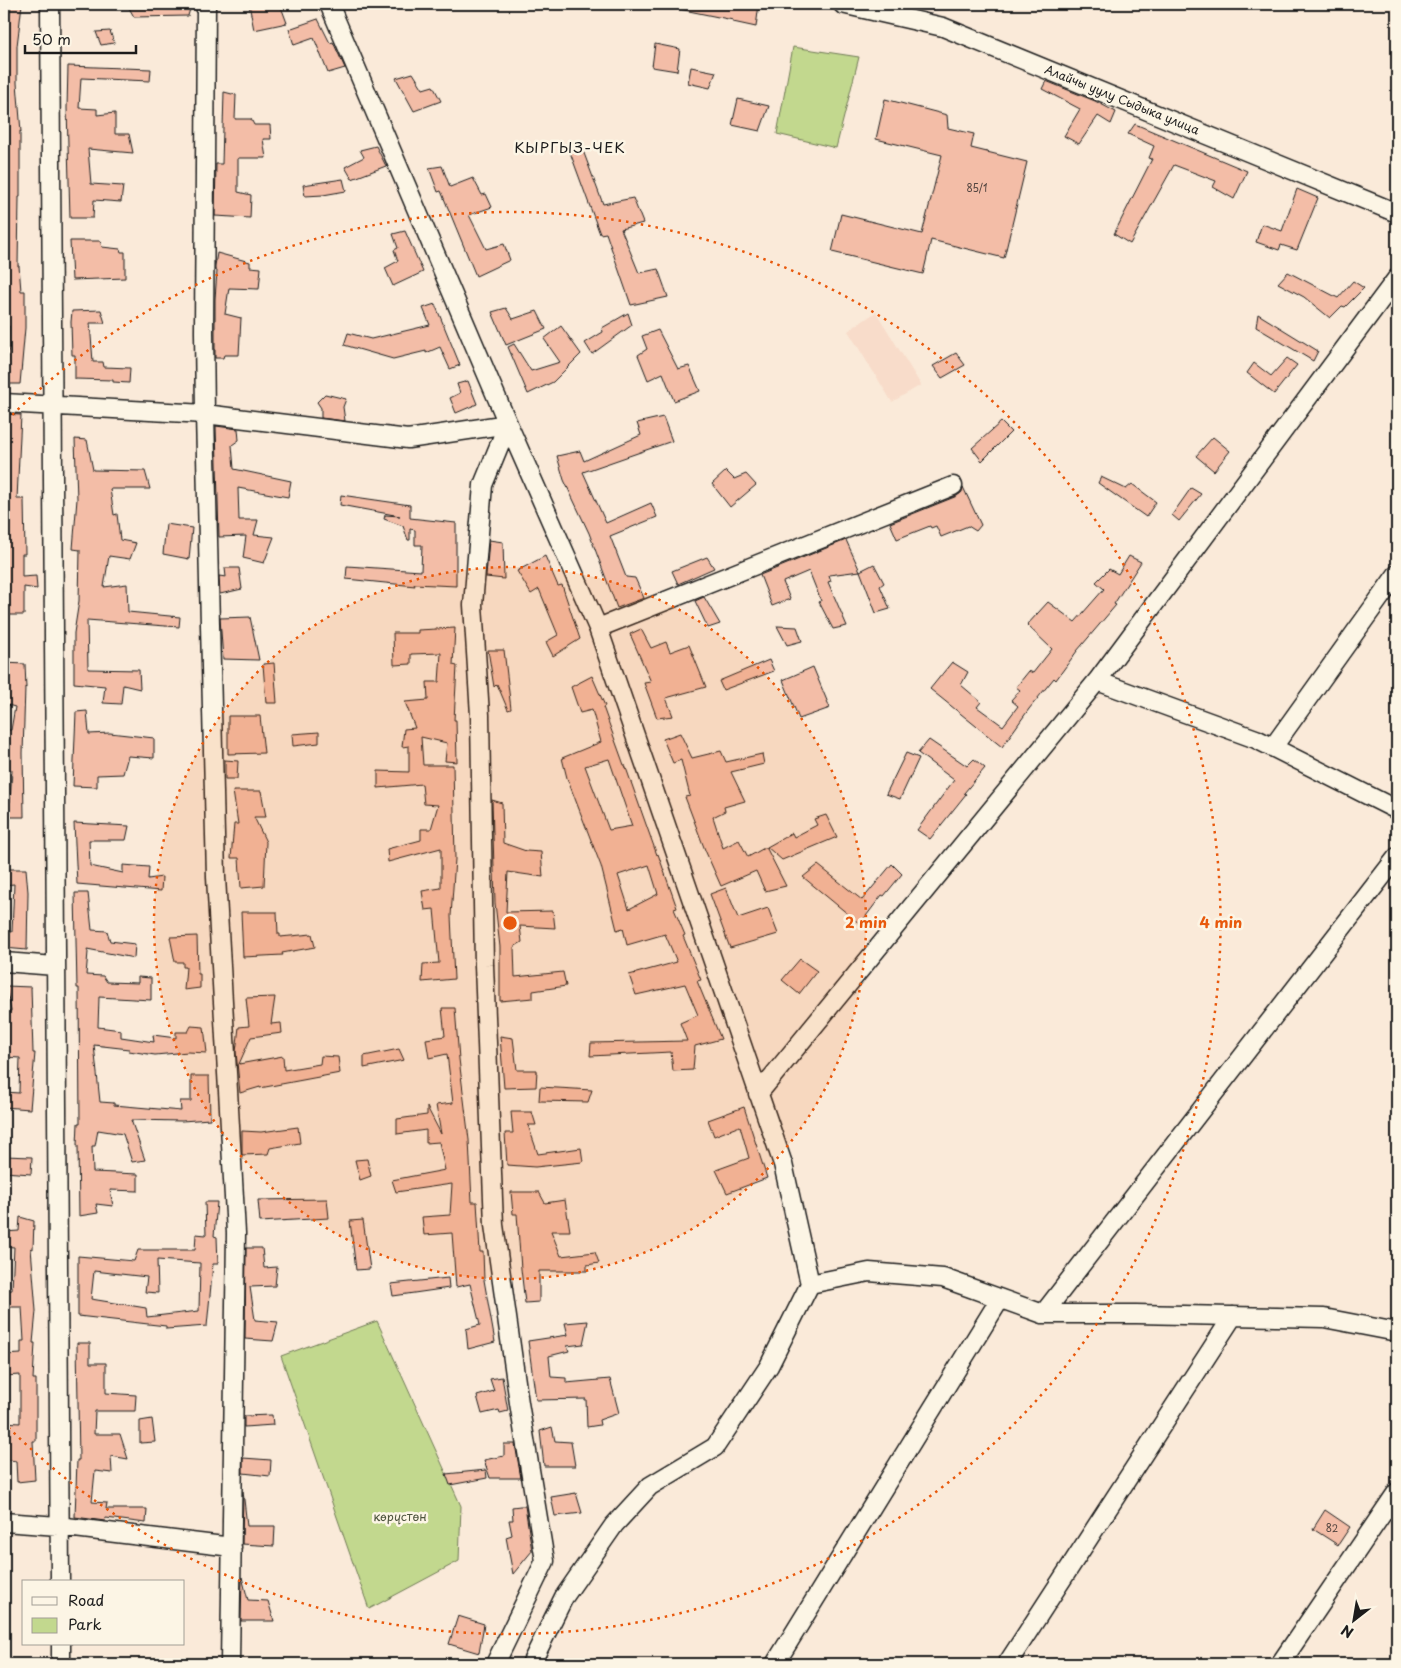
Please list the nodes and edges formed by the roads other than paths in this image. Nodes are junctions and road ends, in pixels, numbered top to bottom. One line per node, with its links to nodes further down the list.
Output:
1 (50, 4): 8 (street)
2 (206, 4): 9 (street)
3 (329, 4): 10 (street)
4 (842, 4): 5 (street, Алайчы уулу Сыдыка улица)
5 (1397, 213)
6 (1397, 278): 14 (street)
7 (4, 403): 8 (street)
8 (52, 407): 9 (street); 19 (street)
9 (205, 414): 10 (street); 29 (street)
10 (508, 424): 13 (street); 34 (street)
11 (953, 486): 13 (street)
12 (1397, 574): 15 (street)
13 (598, 628): 20 (street)
14 (1097, 681): 15 (street); 20 (street)
15 (1273, 747): 16 (street)
16 (1397, 810)
17 (1397, 857): 23 (street)
18 (4, 962): 19 (street)
19 (55, 966): 28 (street)
20 (758, 1094): 21 (street)
21 (810, 1284): 22 (street); 35 (street)
22 (1000, 1299): 23 (street); 36 (street)
23 (1043, 1314): 24 (street)
24 (1233, 1316): 25 (street); 37 (street)
25 (1397, 1332)
26 (1397, 1492): 38 (street)
27 (4, 1522): 28 (street)
28 (58, 1526): 29 (street); 30 (street)
29 (232, 1547): 33 (street)
30 (60, 1580)
31 (61, 1646): 32 (street)
32 (61, 1664)
33 (230, 1664)
34 (495, 1664)
35 (531, 1664)
36 (775, 1664)
37 (1007, 1664)
38 (1280, 1664)

